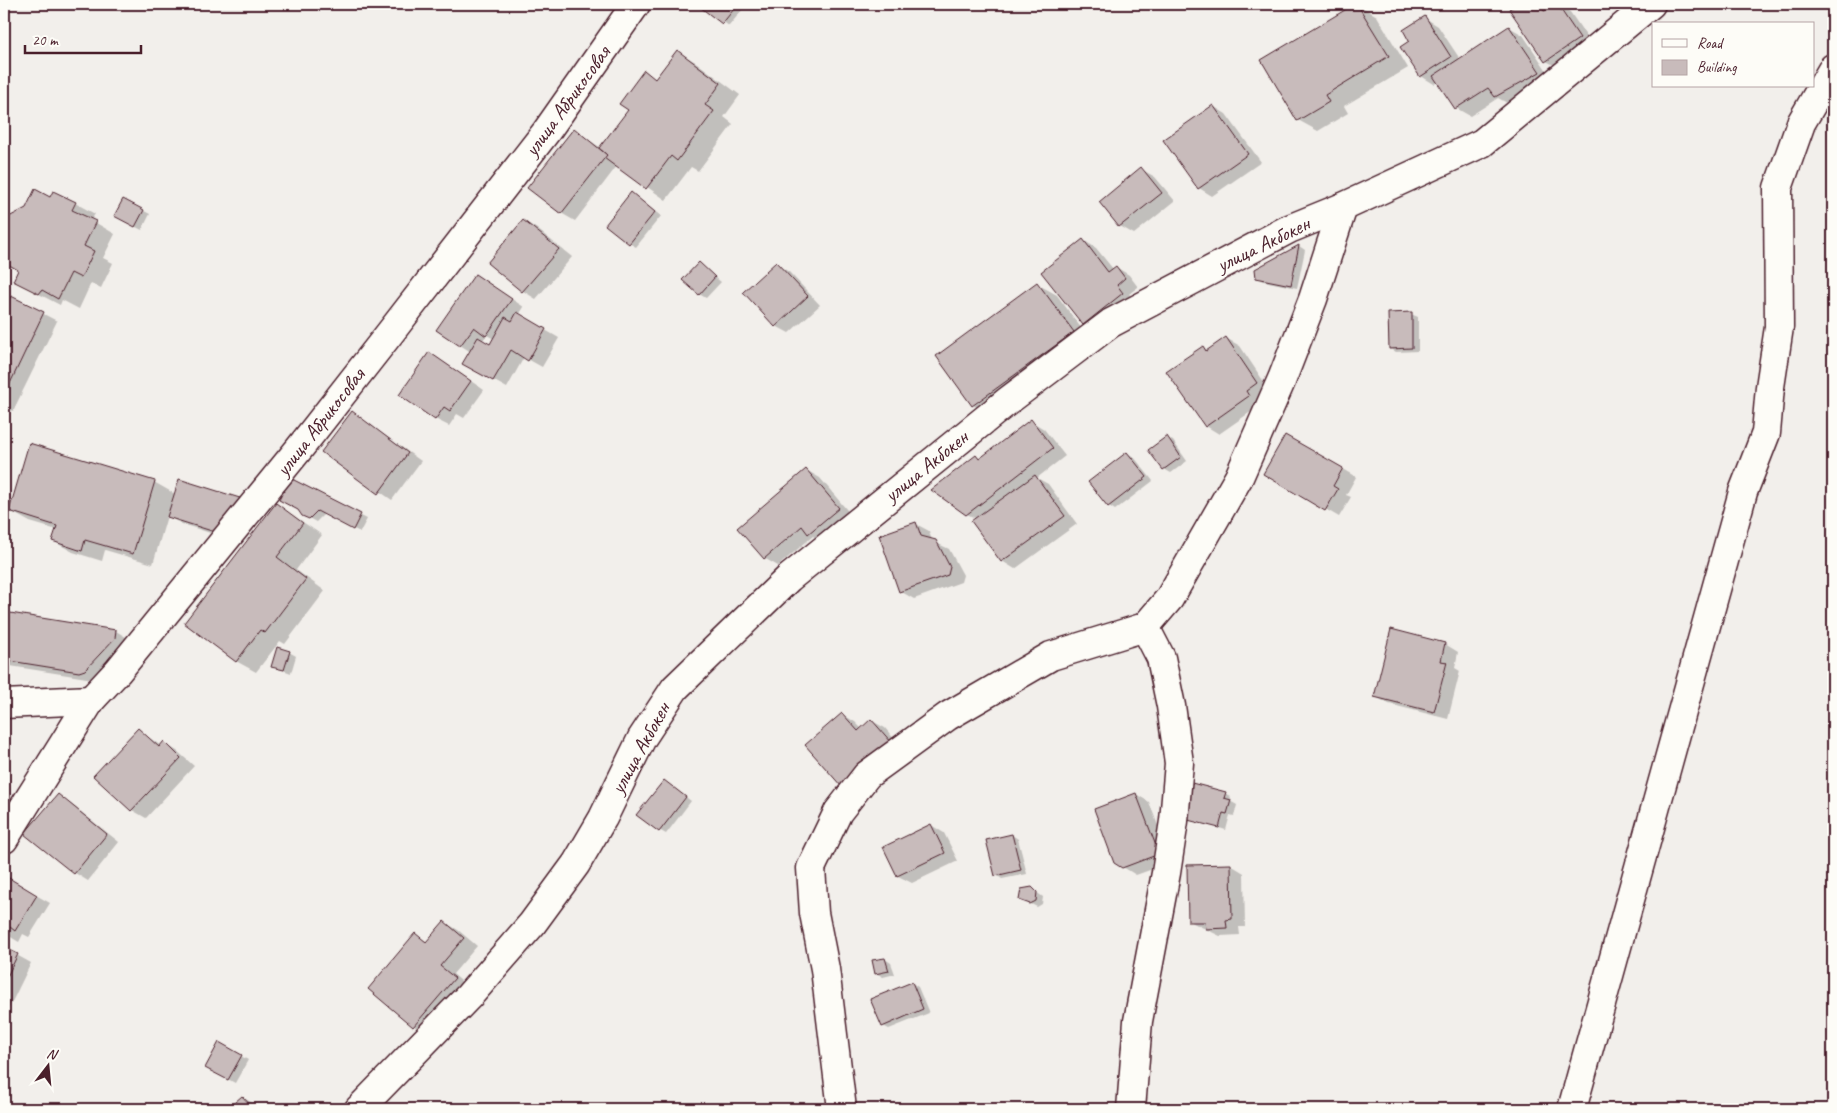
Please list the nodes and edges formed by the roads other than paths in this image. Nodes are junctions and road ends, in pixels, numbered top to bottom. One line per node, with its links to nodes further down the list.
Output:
1 (636, 4): 6 (street, улица Абрикосовая)
2 (1651, 4): 4 (street, улица Акбокен)
3 (1833, 68): 12 (street)
4 (1343, 207): 5 (street); 9 (street, улица Акбокен)
5 (1145, 627): 10 (street); 11 (street)
6 (91, 700): 7 (street); 8 (street, улица Абрикосовая)
7 (4, 704)
8 (4, 839)
9 (359, 1109)
10 (842, 1109)
11 (1131, 1109)
12 (1572, 1109)

